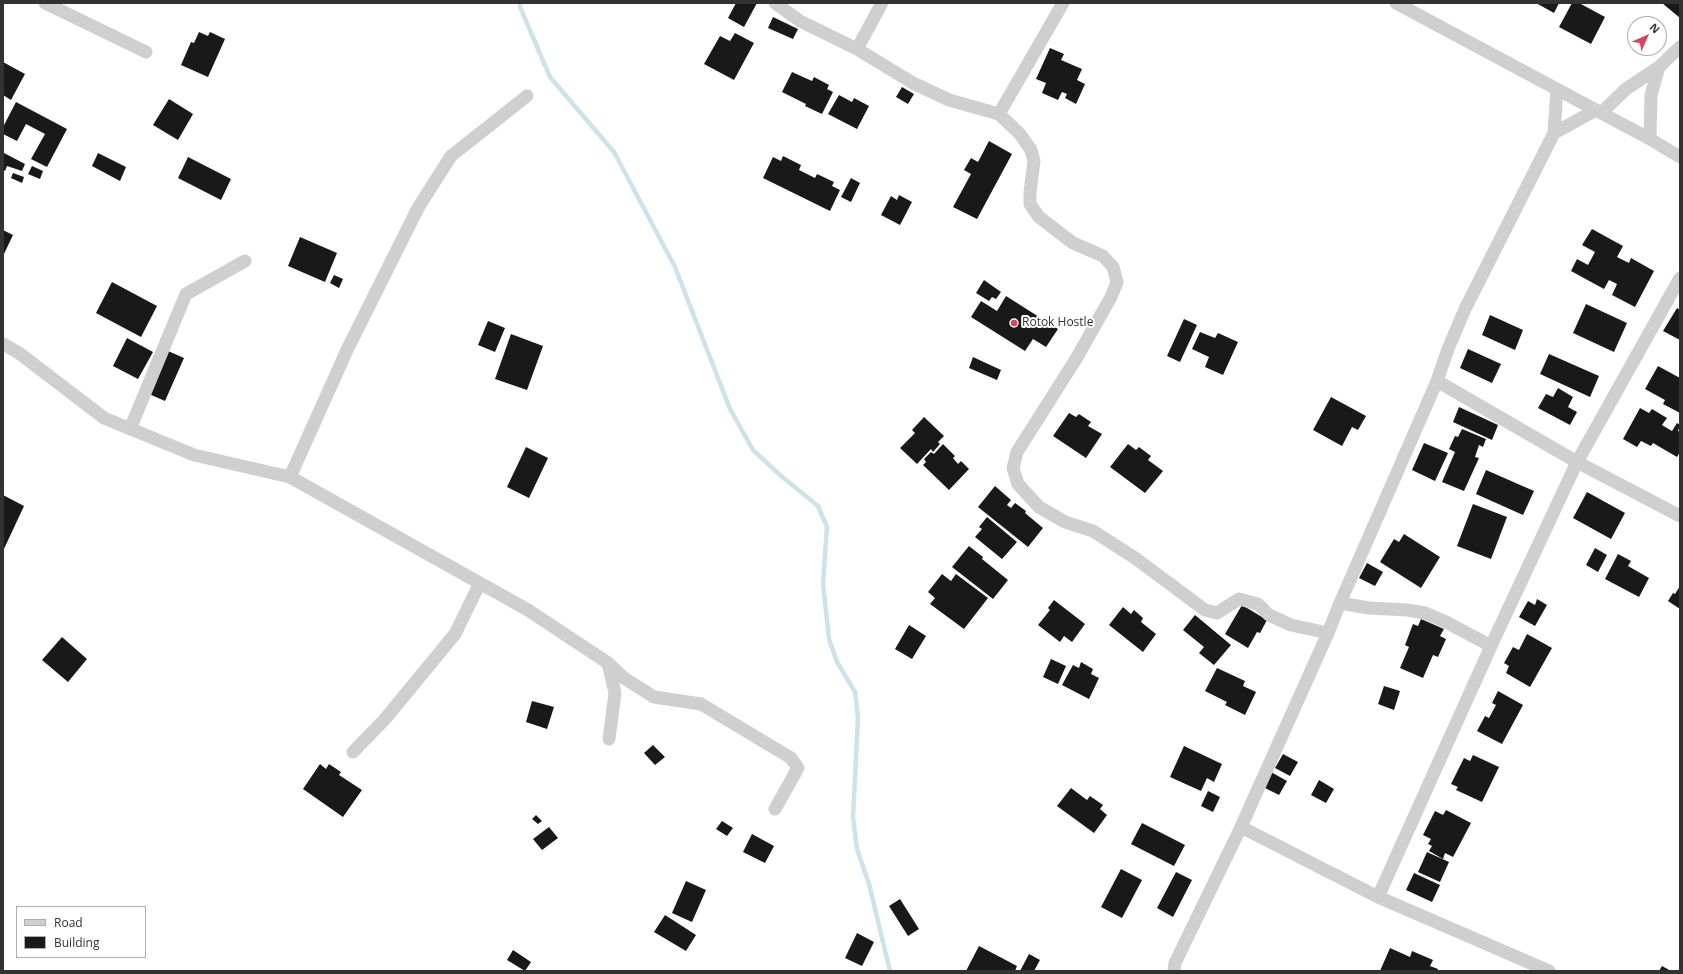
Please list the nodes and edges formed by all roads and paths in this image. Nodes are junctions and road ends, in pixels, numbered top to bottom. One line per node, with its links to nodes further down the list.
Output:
1 (45, 3): 8 (street)
2 (774, 3): 7 (street)
3 (882, 3): 7 (street)
4 (1062, 3): 13 (street)
5 (1396, 3): 10 (street)
6 (1680, 47): 9 (street)
7 (857, 49): 13 (street)
8 (146, 52)
9 (1659, 68): 12 (street); 15 (street)
10 (1557, 89): 12 (street); 14 (street)
11 (527, 96): 23 (street)
12 (1598, 111): 14 (street); 15 (street)
13 (999, 114): 27 (street)
14 (1554, 133): 20 (street)
15 (1650, 139): 16 (street)
16 (1680, 158)
17 (245, 261): 21 (street)
18 (1680, 278): 22 (street)
19 (3, 344): 21 (street)
20 (1437, 381): 22 (street); 26 (street)
21 (130, 429): 23 (street)
22 (1577, 462): 24 (street); 28 (street)
23 (290, 477): 25 (street)
24 (1680, 516)
25 (480, 583): 29 (street); 31 (street)
26 (1340, 603): 27 (street); 28 (street)
27 (1328, 634): 33 (street)
28 (1491, 646): 34 (street)
29 (608, 663): 30 (street); 32 (street)
30 (609, 740)
31 (354, 752)
32 (775, 809)
33 (1241, 827): 34 (street); 36 (street)
34 (1378, 897): 35 (street)
35 (1532, 968): 37 (street)
36 (1174, 971)
37 (1549, 971)

